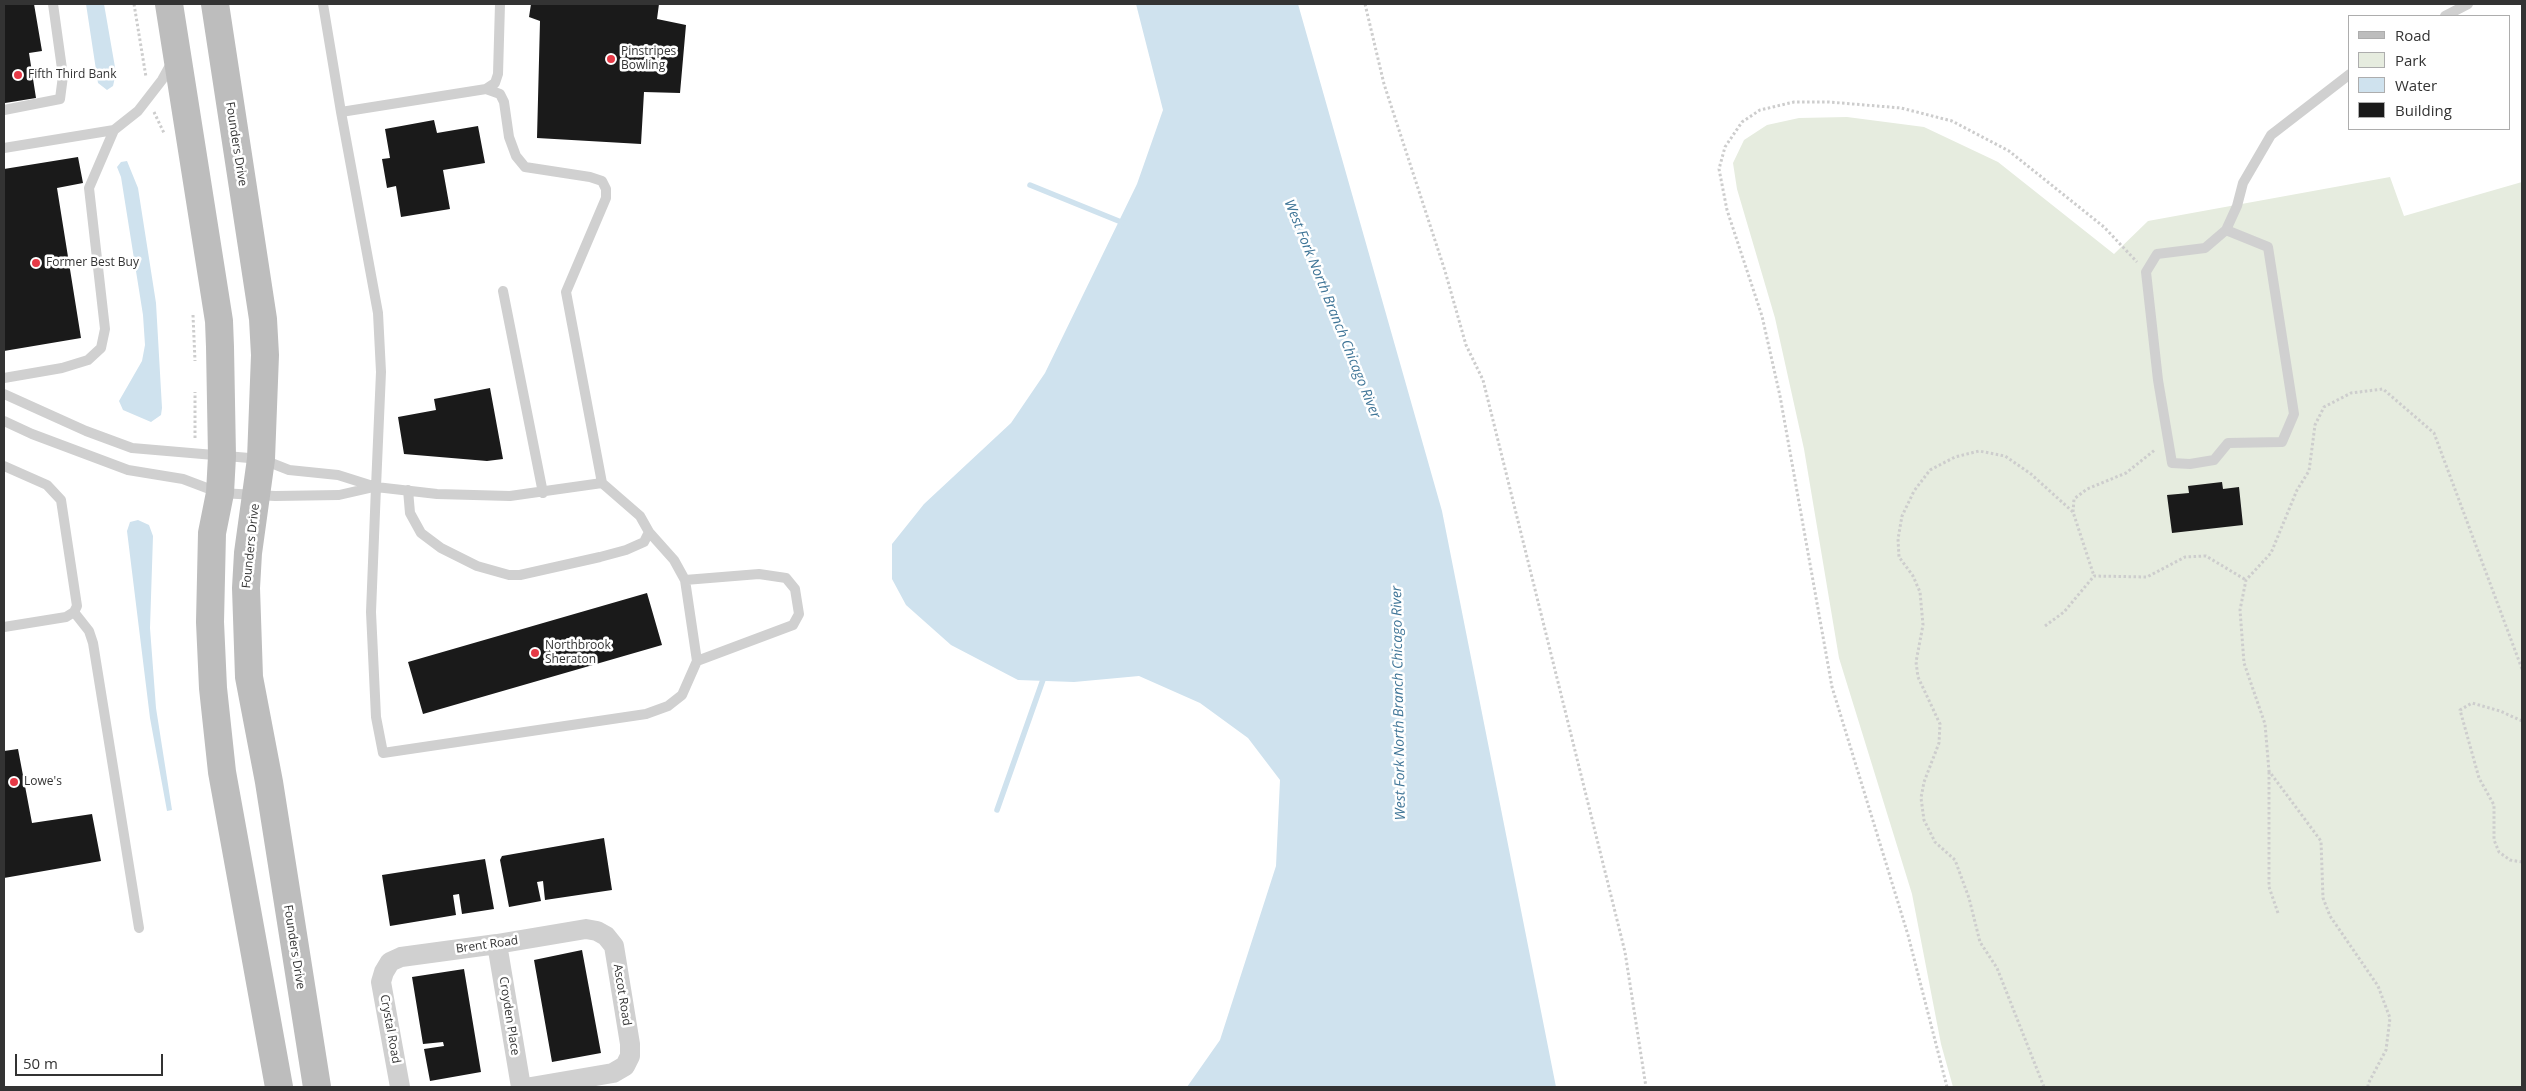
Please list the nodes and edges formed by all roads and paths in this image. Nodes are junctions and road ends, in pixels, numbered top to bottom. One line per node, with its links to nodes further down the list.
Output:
1 (53, 4): 14 (lane)
2 (134, 4): 11 (path)
3 (169, 4): 10 (main road)
4 (215, 4): 26 (main road, Founders Drive)
5 (323, 4): 15 (lane)
6 (500, 4): 13 (lane)
7 (1365, 4): 57 (path)
8 (2468, 4): 9 (lane)
9 (2447, 15)
10 (177, 52): 16 (lane); 25 (main road)
11 (146, 74)
12 (2348, 76): 18 (lane)
13 (486, 89): 15 (lane); 28 (lane)
14 (4, 110)
15 (341, 112): 29 (lane)
16 (114, 130): 17 (lane); 21 (lane)
17 (4, 148)
18 (2226, 230): 19 (lane); 24 (lane)
19 (2146, 272): 24 (lane); 58 (path)
20 (503, 291): 32 (lane)
21 (4, 378)
22 (4, 394): 25 (lane)
23 (4, 420): 31 (lane)
24 (2168, 439): 34 (path)
25 (222, 456): 26 (lane); 31 (main road)
26 (260, 459): 29 (lane); 33 (main road, Founders Drive)
27 (4, 466): 39 (lane)
28 (602, 483): 32 (lane); 35 (lane)
29 (376, 487): 30 (lane); 33 (lane); 42 (lane)
30 (408, 490): 32 (lane); 35 (lane)
31 (220, 493): 33 (lane); 52 (main road)
32 (543, 493)
33 (257, 496): 53 (main road, Founders Drive)
34 (2073, 512): 36 (path); 59 (path)
35 (649, 532): 37 (lane)
36 (2094, 576): 38 (path); 40 (path)
37 (685, 580): 42 (lane); 42 (lane)
38 (2246, 580): 43 (path); 45 (path)
39 (74, 612): 41 (lane); 48 (lane)
40 (2045, 626)
41 (4, 627)
42 (697, 661)
43 (2522, 669)
44 (2522, 721): 46 (path)
45 (2269, 771): 47 (path); 60 (path)
46 (2522, 862)
47 (2278, 913)
48 (139, 928)
49 (597, 931): 50 (street, Brent Road); 56 (street, Ascot Road)
50 (497, 944): 51 (street, Brent Road); 55 (street, Croyden Place)
51 (384, 972): 54 (street, Crystal Road)
52 (279, 1087)
53 (317, 1087)
54 (400, 1087)
55 (520, 1087)
56 (531, 1087)
57 (1646, 1087)
58 (1947, 1087)
59 (2044, 1087)
60 (2368, 1087)

